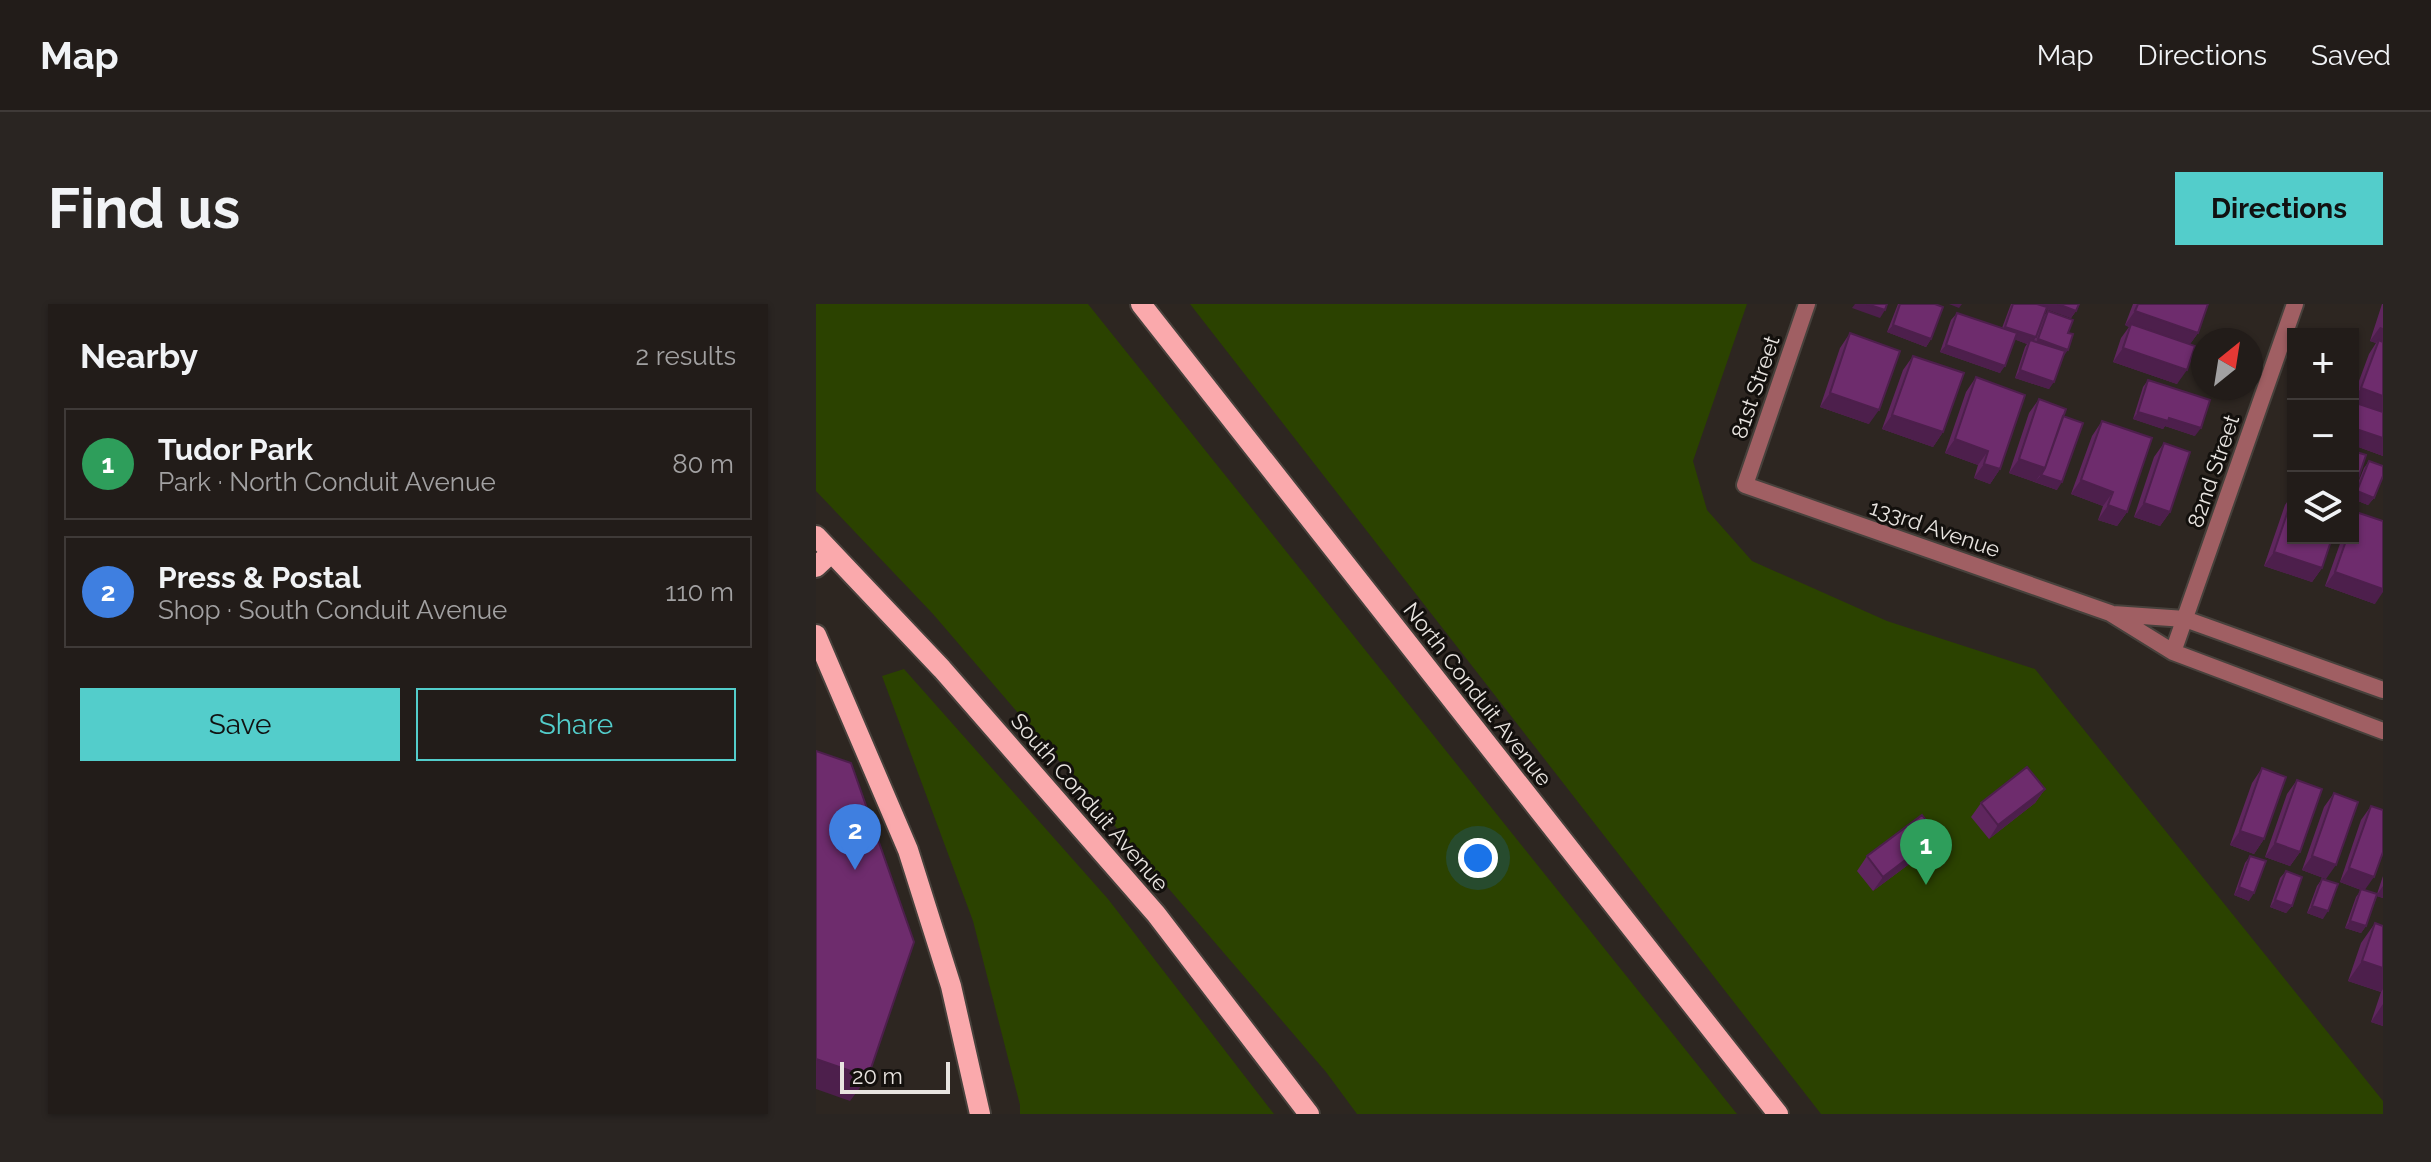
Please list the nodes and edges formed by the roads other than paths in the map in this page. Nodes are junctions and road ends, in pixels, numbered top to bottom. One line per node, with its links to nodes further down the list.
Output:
1 (1141, 304): 15 (main road, North Conduit Avenue)
2 (1807, 304): 4 (street, 81st Street)
3 (2295, 304): 8 (street, 82nd Street)
4 (1745, 485): 7 (street, 133rd Avenue)
5 (816, 536): 6 (main road, South Conduit Avenue)
6 (824, 560): 14 (main road, South Conduit Avenue)
7 (2110, 613): 8 (street, 133rd Avenue); 10 (street, 133rd Avenue)
8 (2185, 619): 10 (street, 82nd Street); 11 (street, 133rd Avenue)
9 (816, 635): 13 (main road)
10 (2173, 652): 12 (street, 133rd Avenue)
11 (2383, 690)
12 (2383, 731)
13 (980, 1114)
14 (1309, 1114)
15 (1778, 1114)

